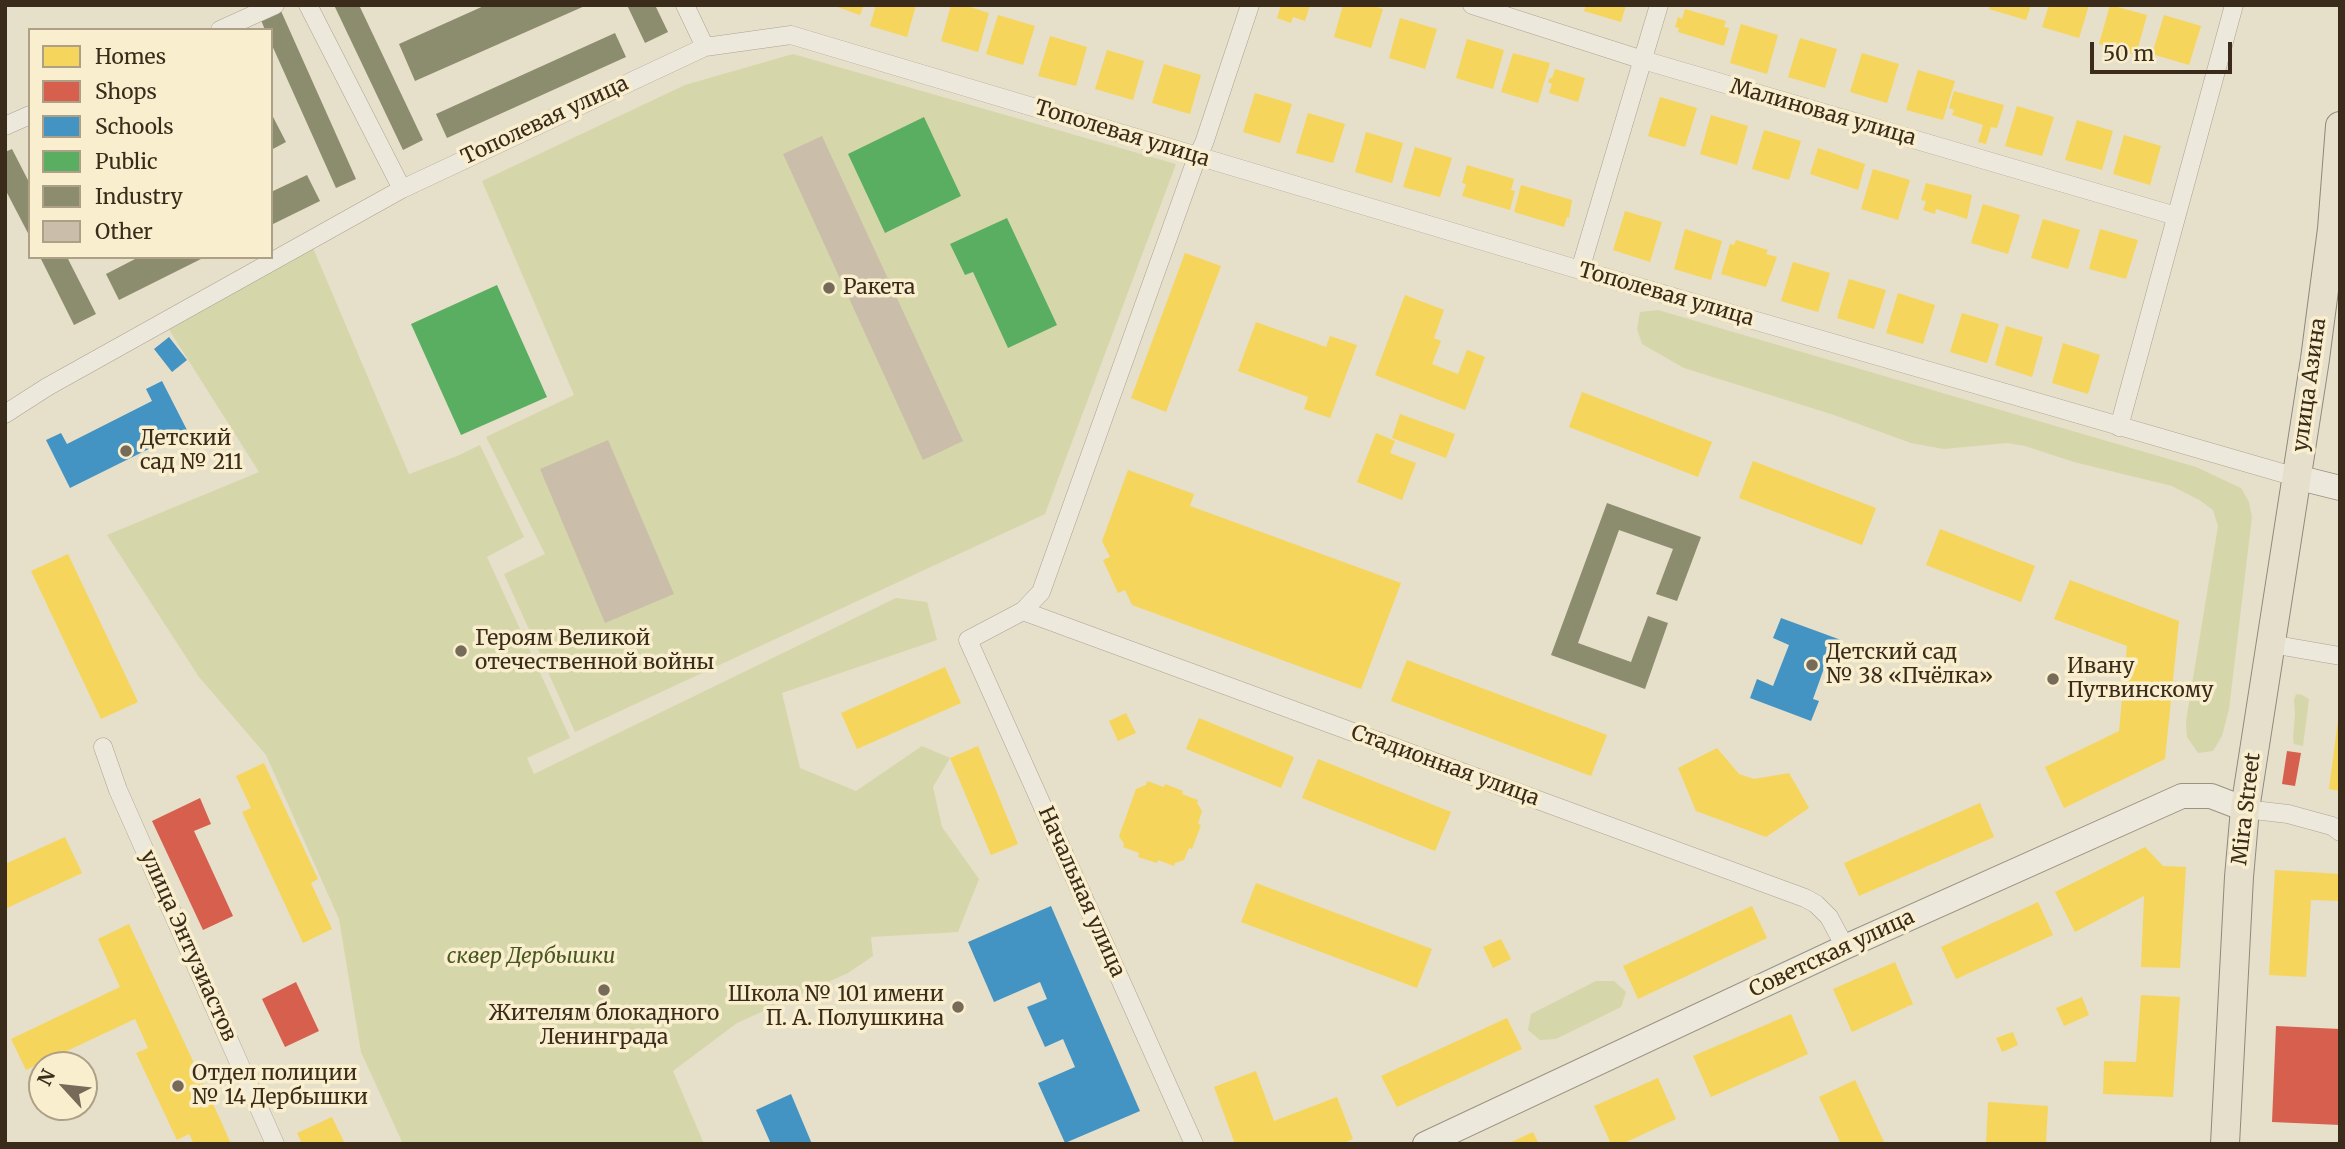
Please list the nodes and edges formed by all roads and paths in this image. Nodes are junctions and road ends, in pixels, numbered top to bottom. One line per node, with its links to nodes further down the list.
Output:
1 (275, 5): 8 (street)
2 (308, 5): 15 (street)
3 (685, 5): 9 (street)
4 (1250, 5): 14 (street)
5 (1472, 5): 10 (street, Малиновая улица)
6 (1659, 5): 10 (street)
7 (2232, 6): 16 (street)
8 (224, 28)
9 (705, 47): 14 (street, Тополевая улица); 15 (street, Тополевая улица)
10 (1643, 60): 16 (street, Малиновая улица); 17 (street)
11 (28, 116): 12 (street)
12 (5, 125)
13 (2340, 126): 20 (main road, улица Азина)
14 (1197, 157): 17 (street, Тополевая улица); 22 (street)
15 (402, 189): 18 (street, Тополевая улица)
16 (2176, 216): 19 (street)
17 (1580, 270): 19 (street, Тополевая улица)
18 (5, 414)
19 (2119, 427): 20 (street, Тополевая улица)
20 (2297, 477): 21 (street); 23 (main road, Mira Street)
21 (2340, 488)
22 (1024, 611): 28 (street, Стадионная улица); 30 (street, Начальная улица)
23 (2271, 643): 24 (street); 26 (main road, Mira Street)
24 (2340, 656)
25 (103, 747): 29 (street, улица Энтузиастов)
26 (2245, 809): 27 (street); 28 (street, Советская улица); 32 (main road, Mira Street)
27 (2340, 832)
28 (1845, 947): 31 (street, Советская улица)
29 (275, 1144)
30 (1194, 1144)
31 (1425, 1144)
32 (2225, 1144)

